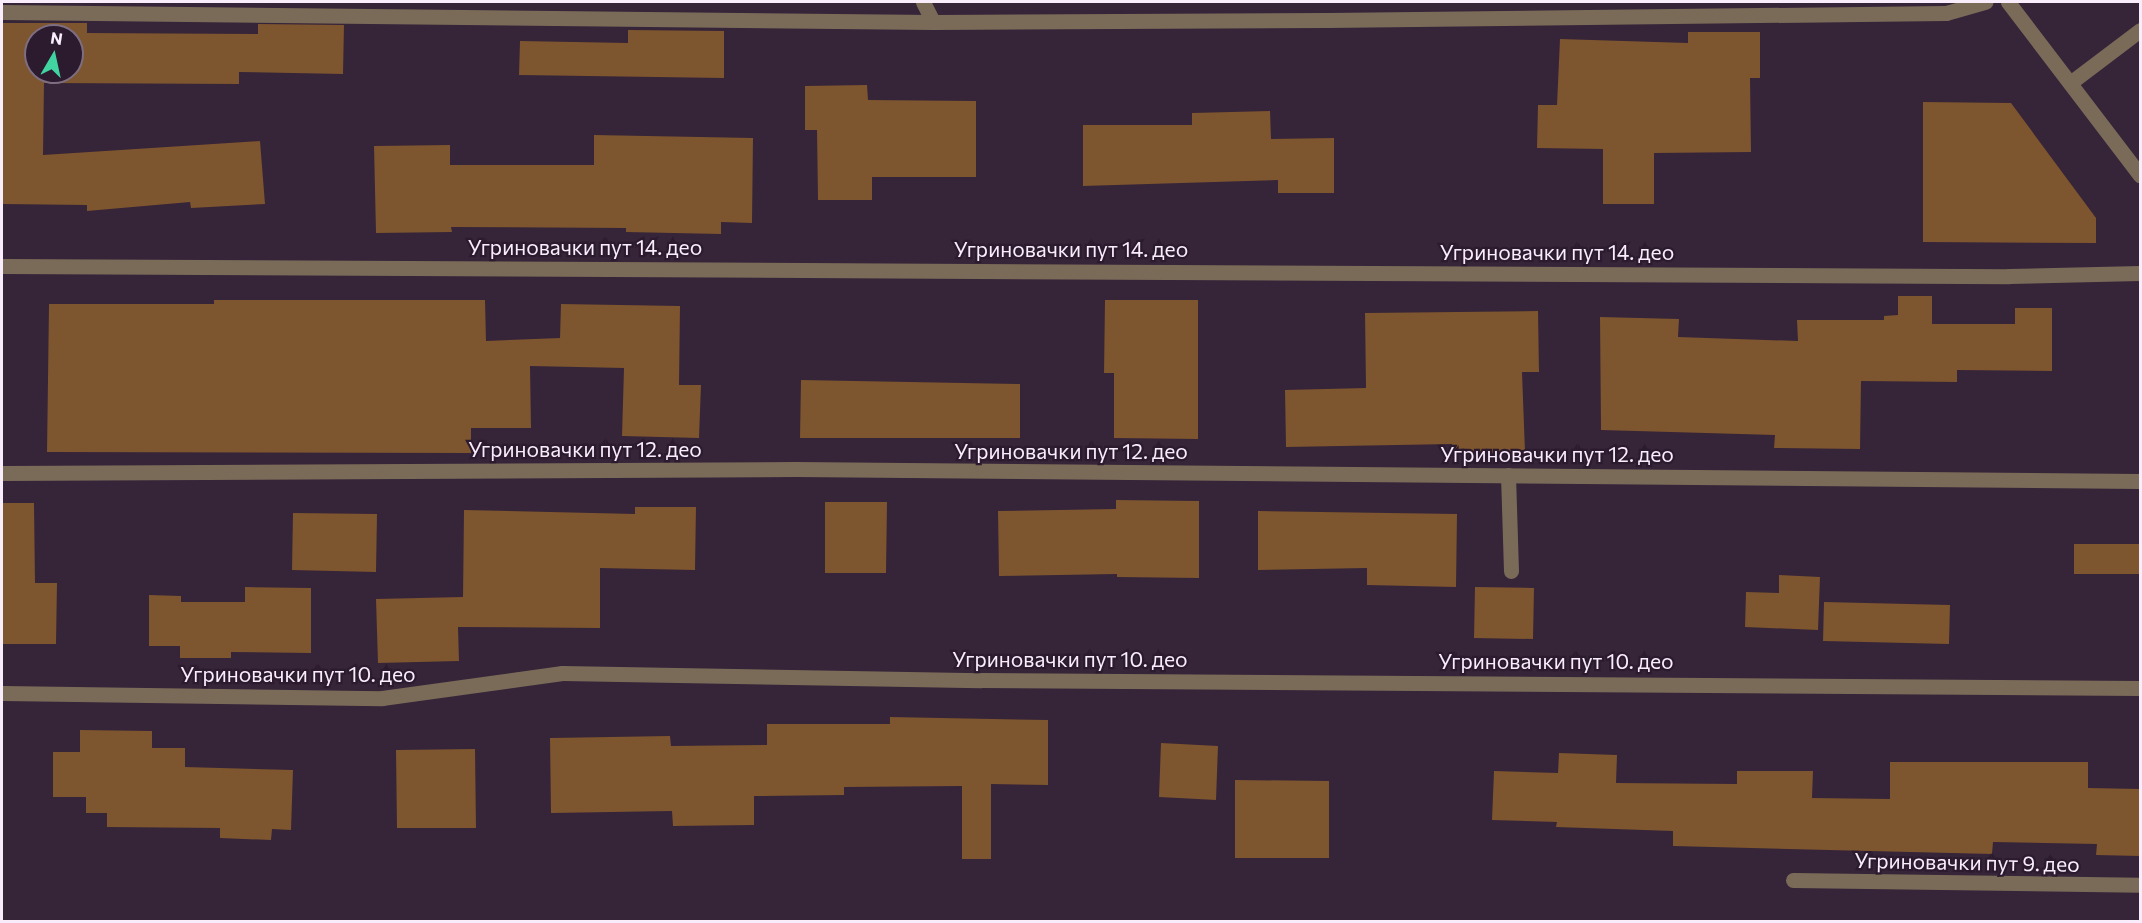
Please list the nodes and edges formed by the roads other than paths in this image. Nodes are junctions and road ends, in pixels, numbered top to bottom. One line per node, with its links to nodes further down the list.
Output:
1 (923, 2): 5 (street)
2 (1985, 2): 5 (street)
3 (2008, 2): 7 (street)
4 (2, 12): 5 (street)
5 (933, 22)
6 (2140, 30): 7 (street)
7 (2070, 83): 8 (street)
8 (2140, 175)
9 (2, 266): 10 (street, Угриновачки пут 14. део)
10 (2140, 273)
11 (2, 473): 12 (street, Угриновачки пут 12. део)
12 (1508, 475): 13 (street, Угриновачки пут 12. део); 14 (street)
13 (2140, 481)
14 (1511, 571)
15 (2140, 688): 16 (street, Угриновачки пут 10. део)
16 (2, 693)
17 (1793, 880): 18 (street, Угриновачки пут 9. део)
18 (2140, 885)

